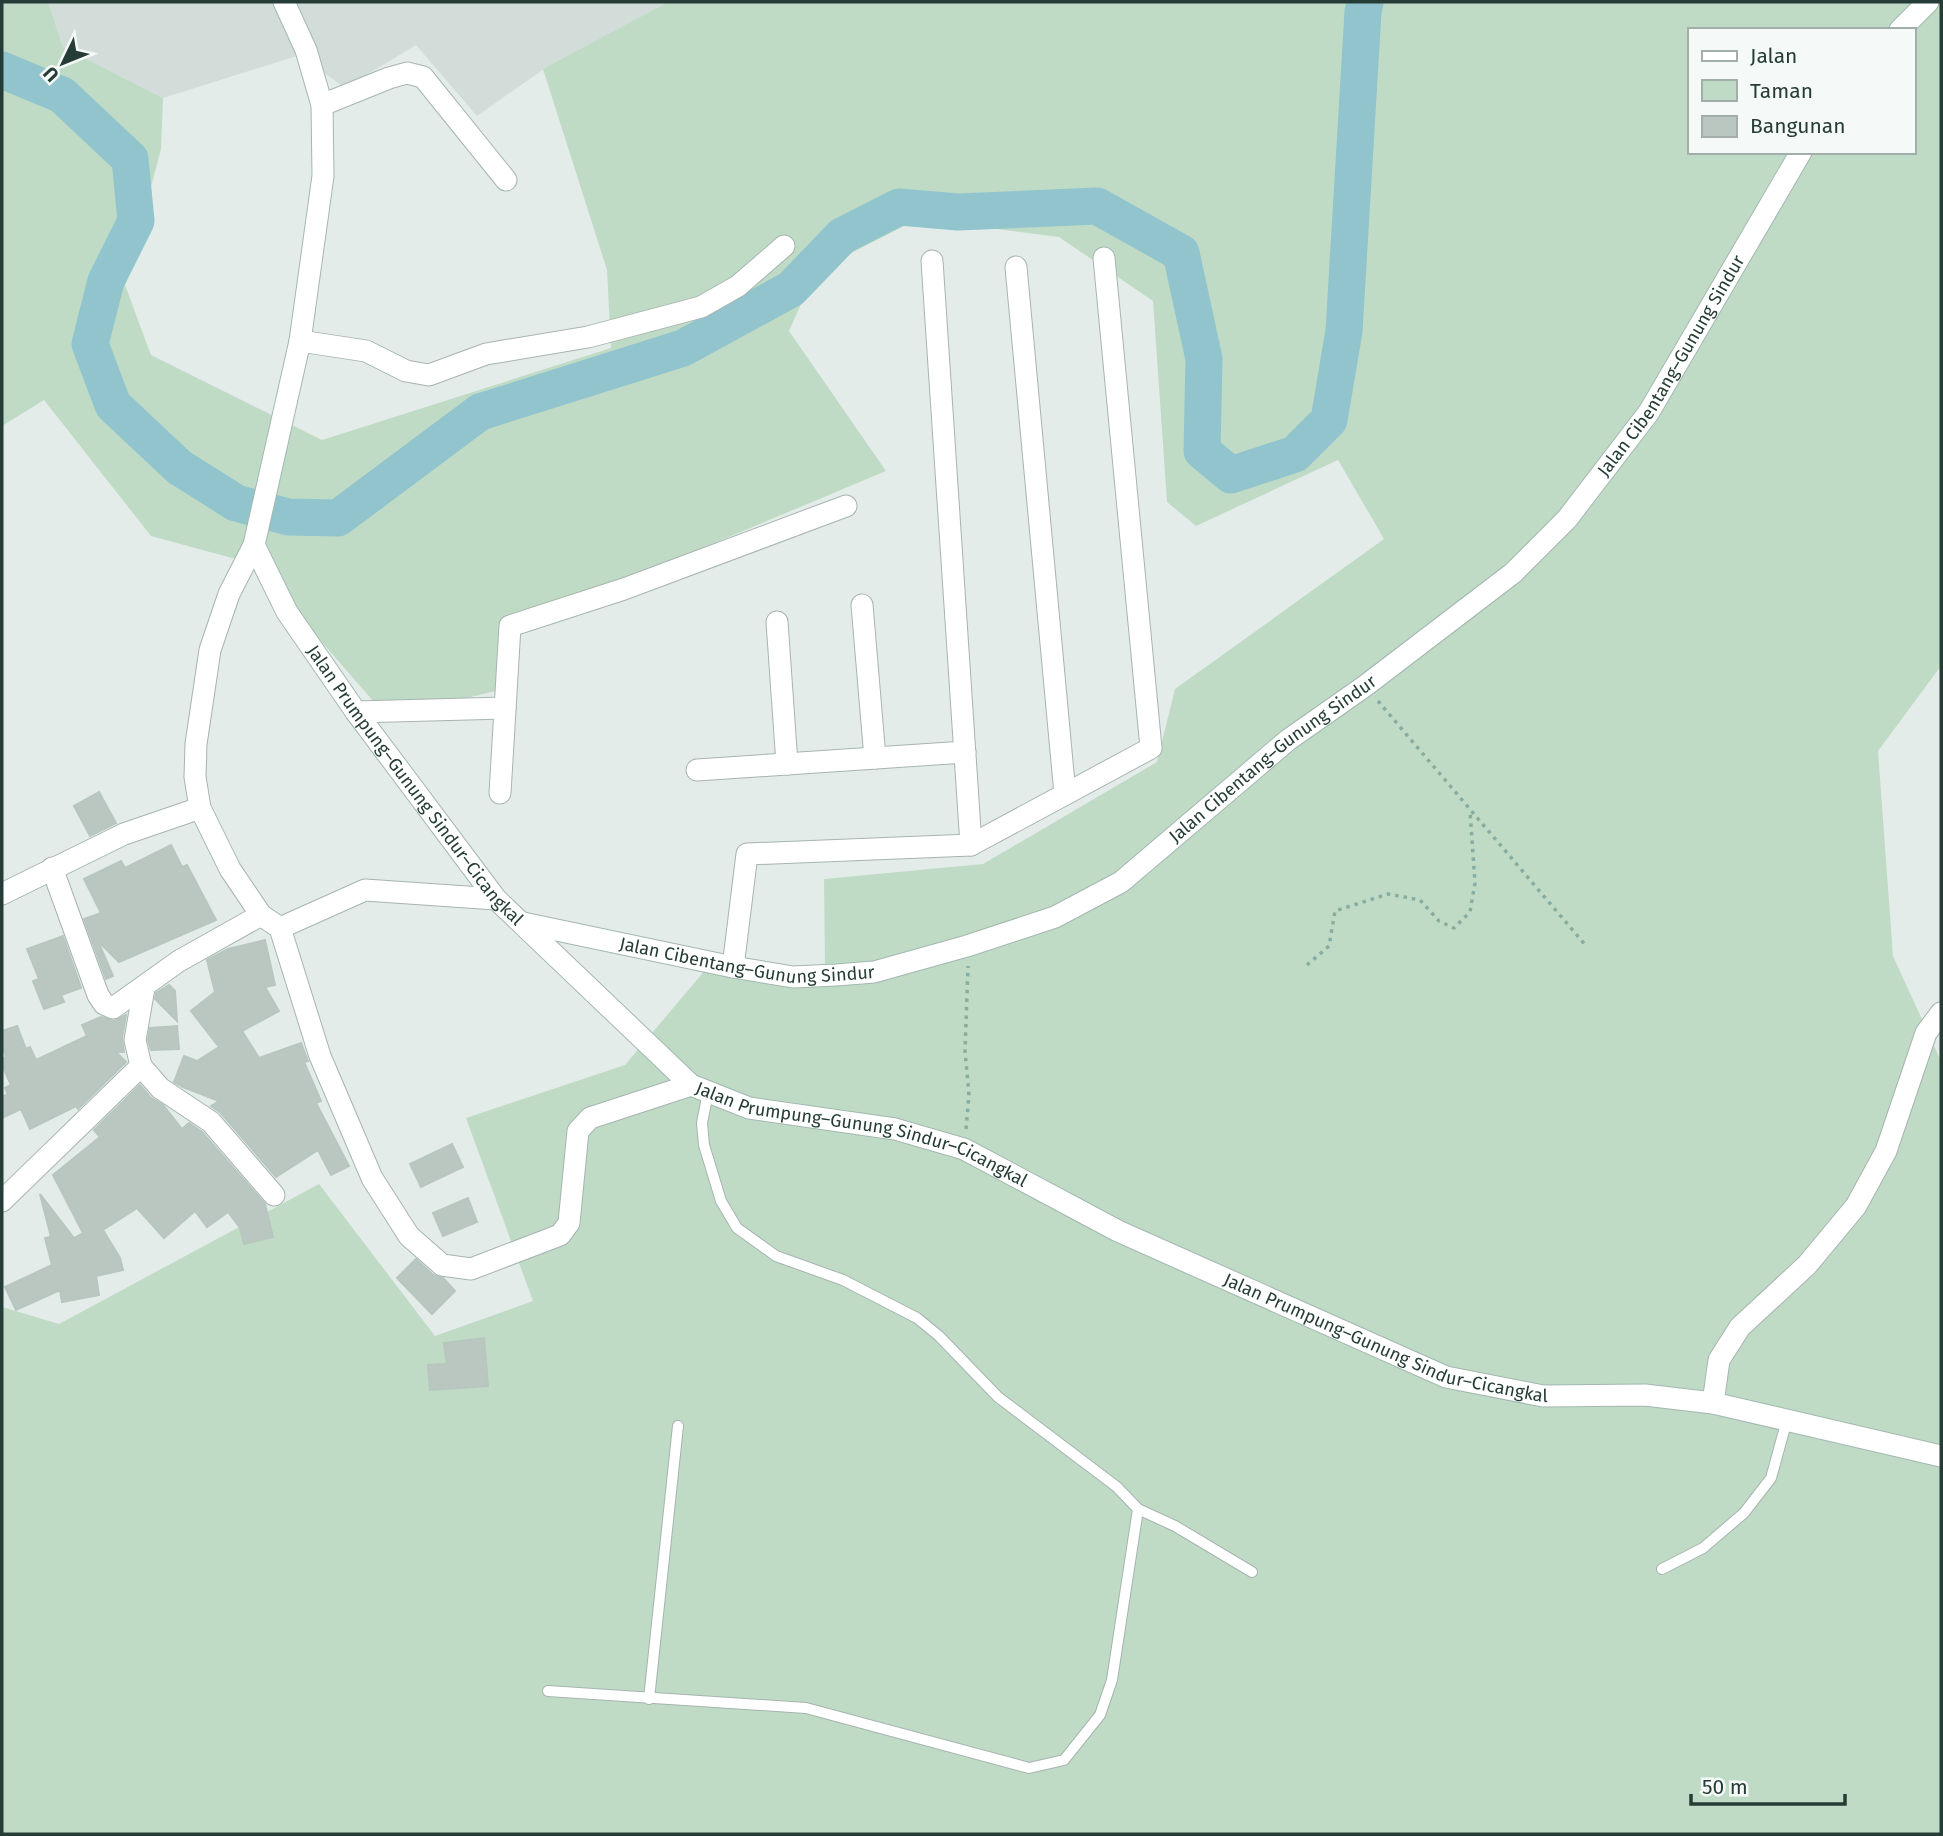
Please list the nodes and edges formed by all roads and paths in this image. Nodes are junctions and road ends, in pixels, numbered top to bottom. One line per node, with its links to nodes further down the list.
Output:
1 (284, 2): 4 (street)
2 (1928, 2): 3 (street)
3 (1902, 28)
4 (322, 105): 6 (street); 11 (street)
5 (1800, 154): 16 (street, Jalan Cibentang–Gunung Sindur)
6 (506, 180)
7 (784, 246): 11 (street)
8 (1104, 258): 24 (street)
9 (932, 261): 19 (street)
10 (1016, 267): 24 (street)
11 (300, 341): 13 (street)
12 (846, 506): 17 (street)
13 (254, 545): 18 (street, Jalan Prumpung–Gunung Sindur–Cicangkal); 25 (street)
14 (862, 605): 20 (street)
15 (777, 622): 21 (street)
16 (1365, 686): 26 (path); 34 (street, Jalan Cibentang–Gunung Sindur)
17 (505, 708): 18 (street); 23 (street)
18 (356, 712): 30 (street, Jalan Prumpung–Gunung Sindur–Cicangkal)
19 (965, 752): 20 (street); 27 (street)
20 (875, 758): 21 (street)
21 (787, 764): 22 (street)
22 (697, 770)
23 (500, 793)
24 (1065, 794): 27 (street)
25 (200, 808): 28 (street); 31 (street)
26 (1469, 808): 35 (path); 36 (path)
27 (971, 845): 37 (street)
28 (52, 868): 29 (street); 38 (street)
29 (2, 894)
30 (496, 899): 32 (street, Jalan Prumpung–Gunung Sindur–Cicangkal); 33 (street)
31 (261, 915): 33 (street); 38 (street)
32 (523, 923): 37 (street, Jalan Cibentang–Gunung Sindur); 41 (street, Jalan Prumpung–Gunung Sindur–Cicangkal)
33 (280, 928): 41 (street)
34 (967, 946): 37 (street, Jalan Cibentang–Gunung Sindur); 42 (path)
35 (1587, 947)
36 (1307, 965)
37 (733, 967)
38 (144, 988): 40 (street)
39 (1941, 1013): 45 (street)
40 (141, 1066): 43 (street); 44 (street)
41 (700, 1089): 42 (street, Jalan Prumpung–Gunung Sindur–Cicangkal); 49 (lane)
42 (964, 1149): 45 (street, Jalan Prumpung–Gunung Sindur–Cicangkal)
43 (274, 1195)
44 (2, 1201)
45 (1713, 1403): 46 (street, Jalan Prumpung–Gunung Sindur–Cicangkal)
46 (1787, 1420): 48 (street, Jalan Prumpung–Gunung Sindur–Cicangkal); 50 (lane)
47 (678, 1426): 53 (lane)
48 (1941, 1456)
49 (1138, 1509): 51 (lane); 53 (lane)
50 (1662, 1569)
51 (1252, 1572)
52 (548, 1691): 53 (lane)
53 (649, 1699)

